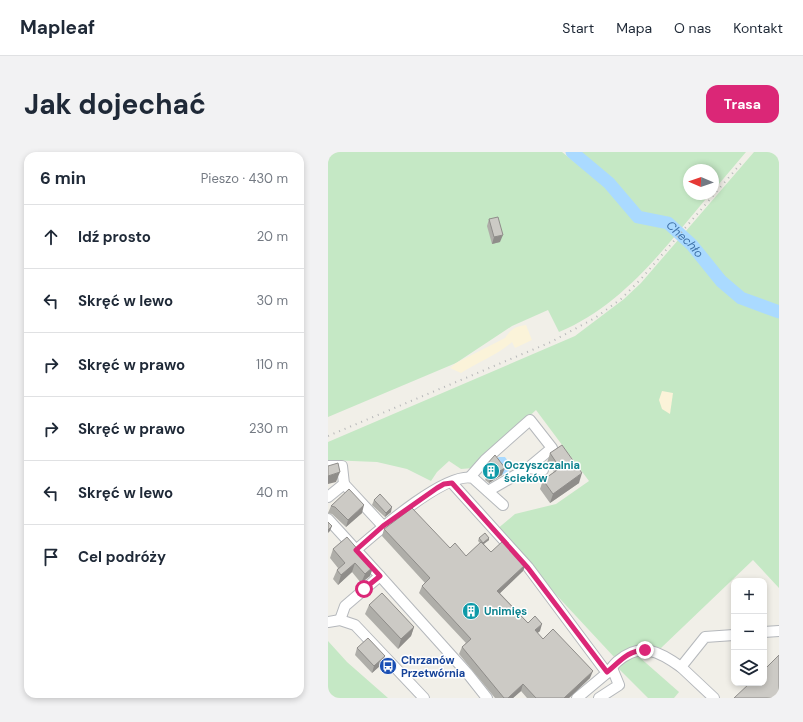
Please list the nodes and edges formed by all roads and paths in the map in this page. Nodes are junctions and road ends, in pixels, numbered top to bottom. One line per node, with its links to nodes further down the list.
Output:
1 (328, 466): 6 (street)
2 (528, 468): 3 (street); 4 (street); 7 (street)
3 (543, 470)
4 (470, 477): 5 (street); 7 (street)
5 (452, 483): 11 (street); 20 (street)
6 (344, 484): 8 (street); 11 (street)
7 (488, 491): 9 (street)
8 (328, 497)
9 (503, 504)
10 (328, 519): 12 (street)
11 (383, 526): 12 (street)
12 (356, 550): 13 (street)
13 (380, 576): 14 (street); 22 (street)
14 (340, 620): 15 (street); 21 (street)
15 (328, 622)
16 (779, 631): 17 (street)
17 (767, 632)
18 (731, 635): 19 (street)
19 (681, 667): 20 (street); 25 (street)
20 (609, 670): 23 (street); 24 (street)
21 (424, 698)
22 (486, 698)
23 (577, 698)
24 (599, 698)
25 (714, 698)

